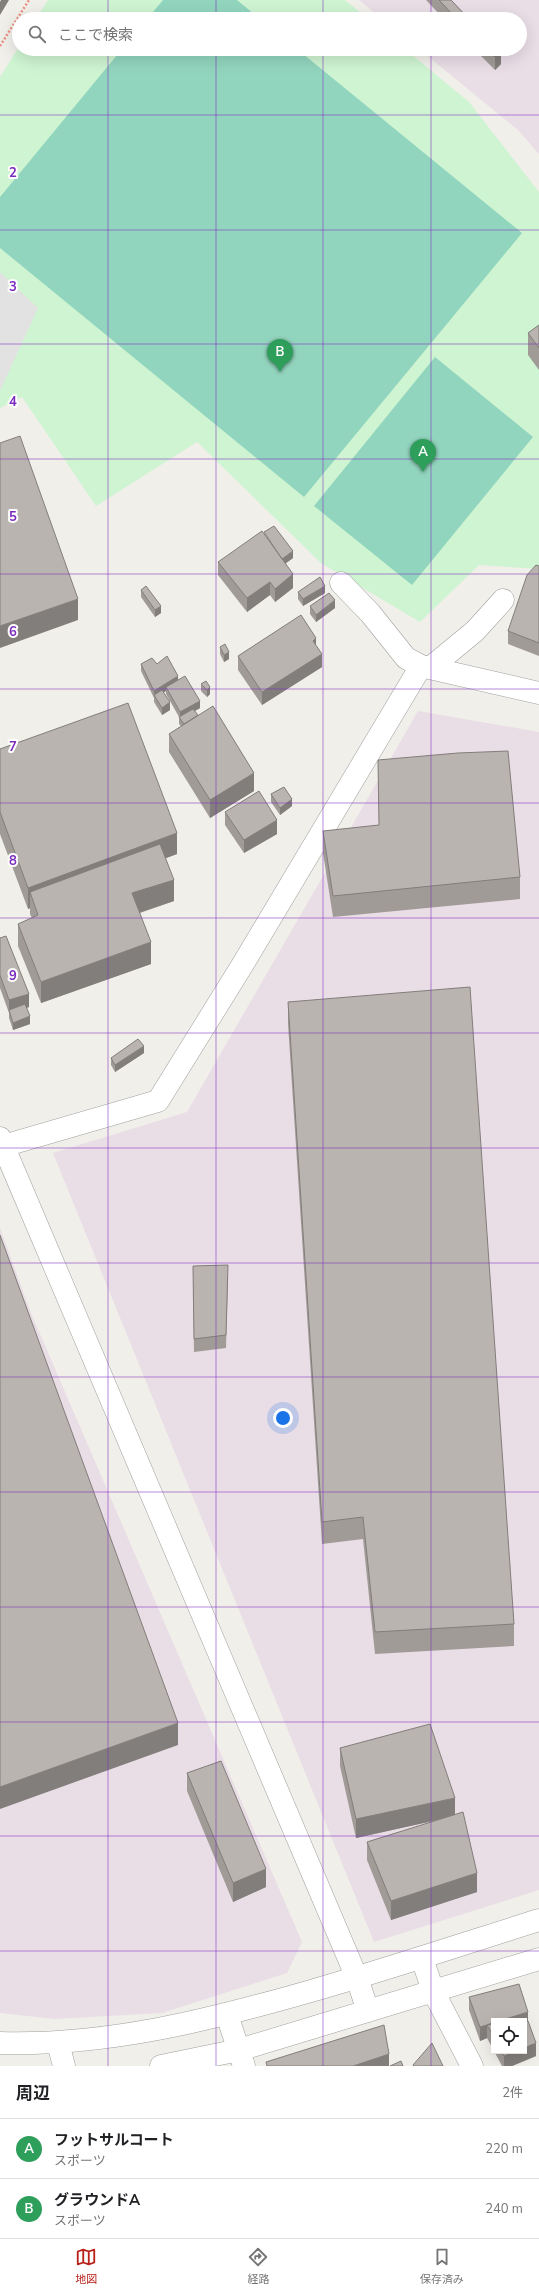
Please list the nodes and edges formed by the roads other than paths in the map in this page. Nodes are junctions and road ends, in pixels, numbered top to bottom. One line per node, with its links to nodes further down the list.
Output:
1 (342, 583): 3 (street)
2 (503, 600): 3 (street)
3 (426, 667): 4 (street); 5 (street)
4 (539, 693)
5 (1, 1142): 9 (street)
6 (539, 1920): 7 (street)
7 (422, 1958): 9 (street); 10 (street)
8 (539, 1959): 10 (street)
9 (357, 1978): 11 (street); 12 (street)
10 (433, 1991): 11 (street); 18 (street)
11 (368, 2011): 15 (street)
12 (227, 2015): 14 (street); 15 (street)
13 (0, 2043): 14 (street)
14 (58, 2043): 16 (street)
15 (242, 2058): 17 (street)
16 (64, 2066)
17 (161, 2066)
18 (472, 2066)

